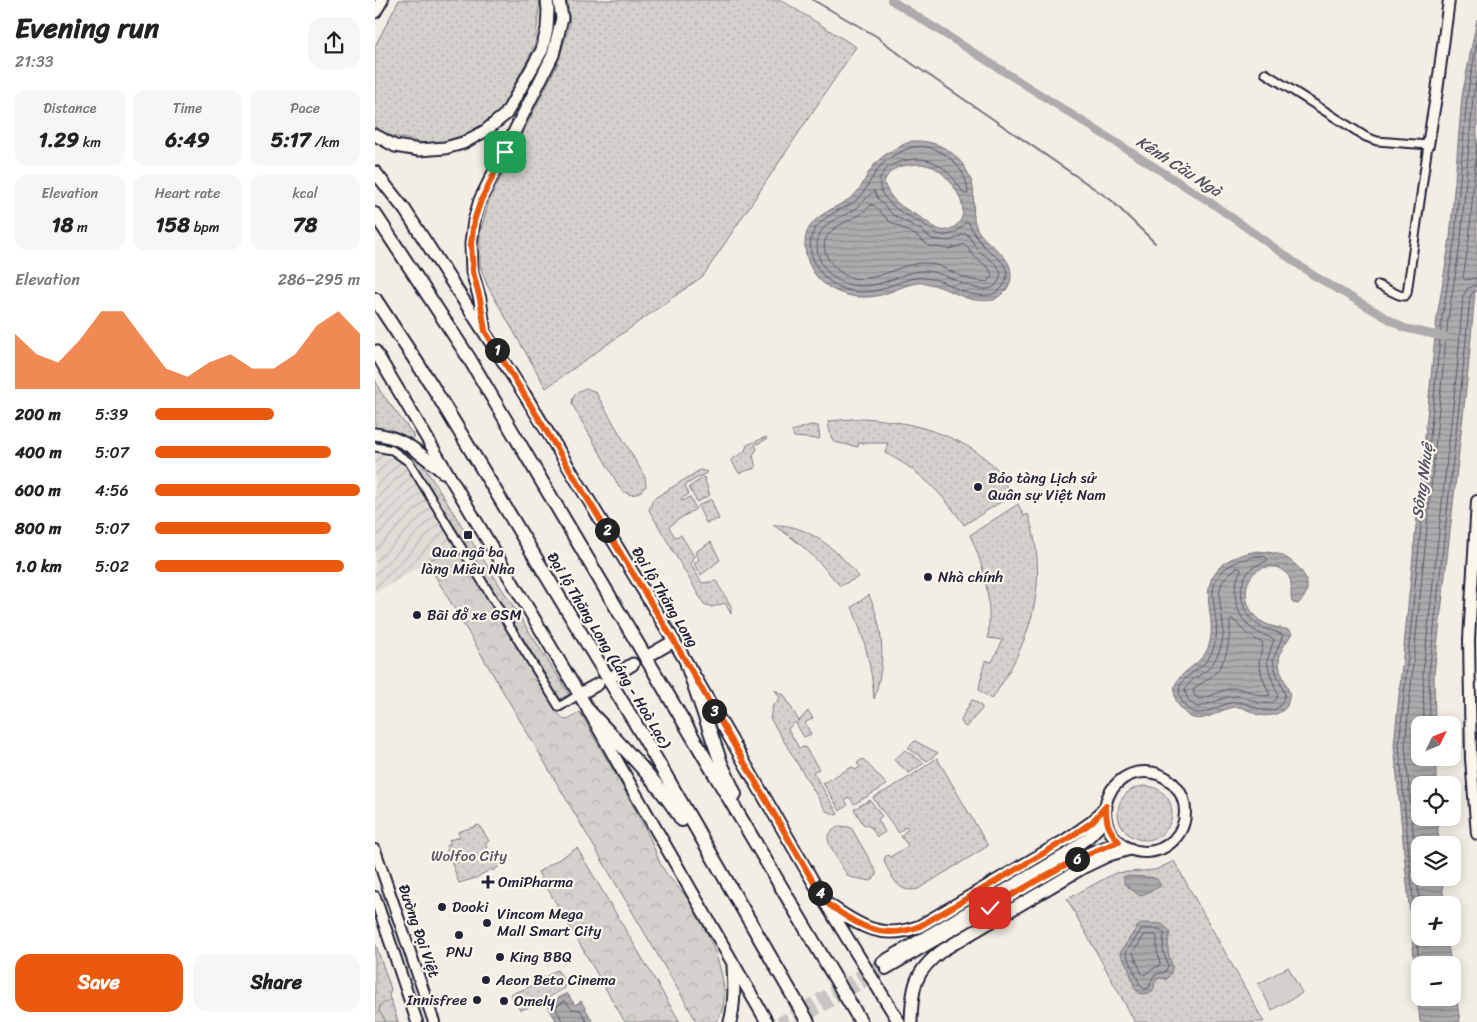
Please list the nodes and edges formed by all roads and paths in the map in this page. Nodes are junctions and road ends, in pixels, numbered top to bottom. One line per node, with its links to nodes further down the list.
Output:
1 (382, 0): 5 (main road)
2 (547, 0): 7 (main road)
3 (559, 0): 13 (main road)
4 (1449, 0): 8 (street)
5 (375, 12)
6 (1265, 74): 8 (street)
7 (375, 135)
8 (1428, 145): 11 (street)
9 (375, 172): 13 (main road, Đại lộ Thăng Long)
10 (375, 214): 35 (highway, Đại lộ Thăng Long (Láng - Hoà Lạc))
11 (1378, 285)
12 (375, 299): 37 (highway, Đại lộ Thăng Long (Láng - Hoà Lạc))
13 (485, 331): 19 (main road, Đại lộ Thăng Long)
14 (375, 352): 17 (main road)
15 (375, 434): 17 (main road)
16 (375, 447): 25 (street)
17 (450, 478): 25 (main road)
18 (1477, 501): 29 (street)
19 (674, 641): 20 (main road); 22 (main road, Đại lộ Thăng Long)
20 (648, 656)
21 (633, 664): 23 (main road)
22 (687, 665): 34 (main road, Đại lộ Thăng Long); 35 (highway)
23 (615, 674)
24 (598, 684): 25 (main road)
25 (579, 694): 26 (main road)
26 (589, 710): 36 (main road); 37 (highway)
27 (1106, 806): 28 (street); 31 (street); 34 (main road)
28 (1106, 820): 30 (street); 30 (street)
29 (1477, 834)
30 (1119, 842): 31 (street)
31 (1130, 849): 45 (main road)
32 (375, 850): 38 (street, Đường Đại Việt)
33 (375, 897): 39 (street, Đường Đại Việt)
34 (825, 902): 44 (main road, Đại lộ Thăng Long)
35 (796, 911): 43 (highway, Đại lộ Thăng Long (Láng - Hoà Lạc))
36 (733, 964): 40 (main road); 41 (main road)
37 (782, 976): 42 (highway, Đại lộ Thăng Long (Láng - Hoà Lạc))
38 (432, 1018): 39 (street)
39 (417, 1021)
40 (729, 1022)
41 (767, 1022)
42 (809, 1022)
43 (861, 1022)
44 (899, 1022)
45 (911, 1022)

